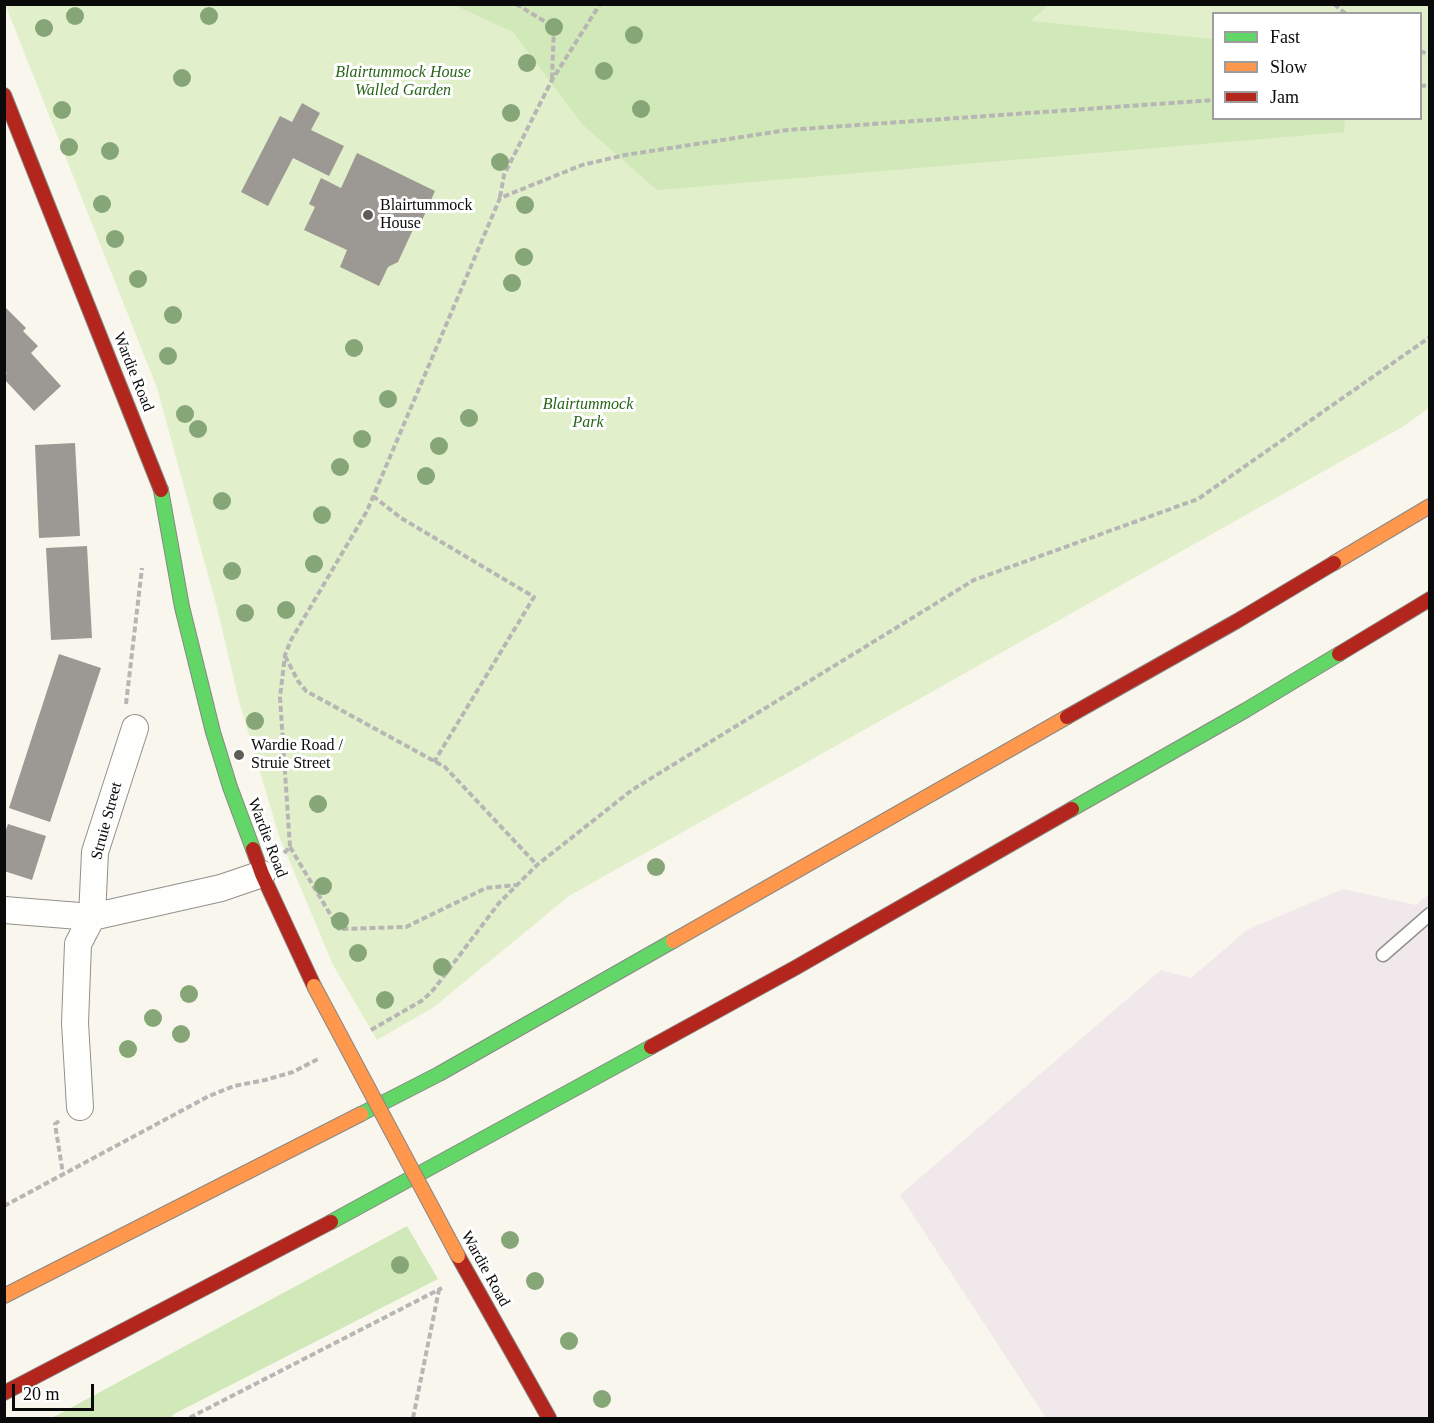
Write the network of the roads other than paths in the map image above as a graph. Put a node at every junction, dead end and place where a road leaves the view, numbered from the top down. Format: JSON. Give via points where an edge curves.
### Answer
{"nodes":[{"id":1,"x":4,"y":95,"type":"edge"},
{"id":2,"x":1430,"y":506,"type":"edge"},
{"id":3,"x":1430,"y":599,"type":"edge"},
{"id":4,"x":135,"y":728,"type":"road end"},
{"id":5,"x":262,"y":874,"type":"junction"},
{"id":6,"x":4,"y":910,"type":"edge"},
{"id":7,"x":1430,"y":914,"type":"edge"},
{"id":8,"x":92,"y":917,"type":"junction"},
{"id":9,"x":1383,"y":955,"type":"dead end"},
{"id":10,"x":80,"y":1107,"type":"road end"},
{"id":11,"x":4,"y":1296,"type":"edge"},
{"id":12,"x":4,"y":1393,"type":"edge"},
{"id":13,"x":549,"y":1419,"type":"edge"}],
"edges":[{"from":1,"to":5,"type":"main road","name":"Wardie Road","via":[[160,484],[182,607],[213,732]]},
{"from":2,"to":11,"type":"main road","via":[[1237,621],[439,1074]]},
{"from":3,"to":12,"type":"main road","via":[[1236,716],[785,974],[263,1259]]},
{"from":4,"to":8,"type":"street","name":"Struie Street","via":[[95,852]]},
{"from":5,"to":8,"type":"street","via":[[221,888]]},
{"from":5,"to":13,"type":"main road","name":"Wardie Road","bridge":true,"via":[[314,986]]},
{"from":6,"to":8,"type":"street"},
{"from":7,"to":9,"type":"lane"},
{"from":8,"to":10,"type":"street","name":"Struie Street","via":[[78,945],[76,1043]]}]}
